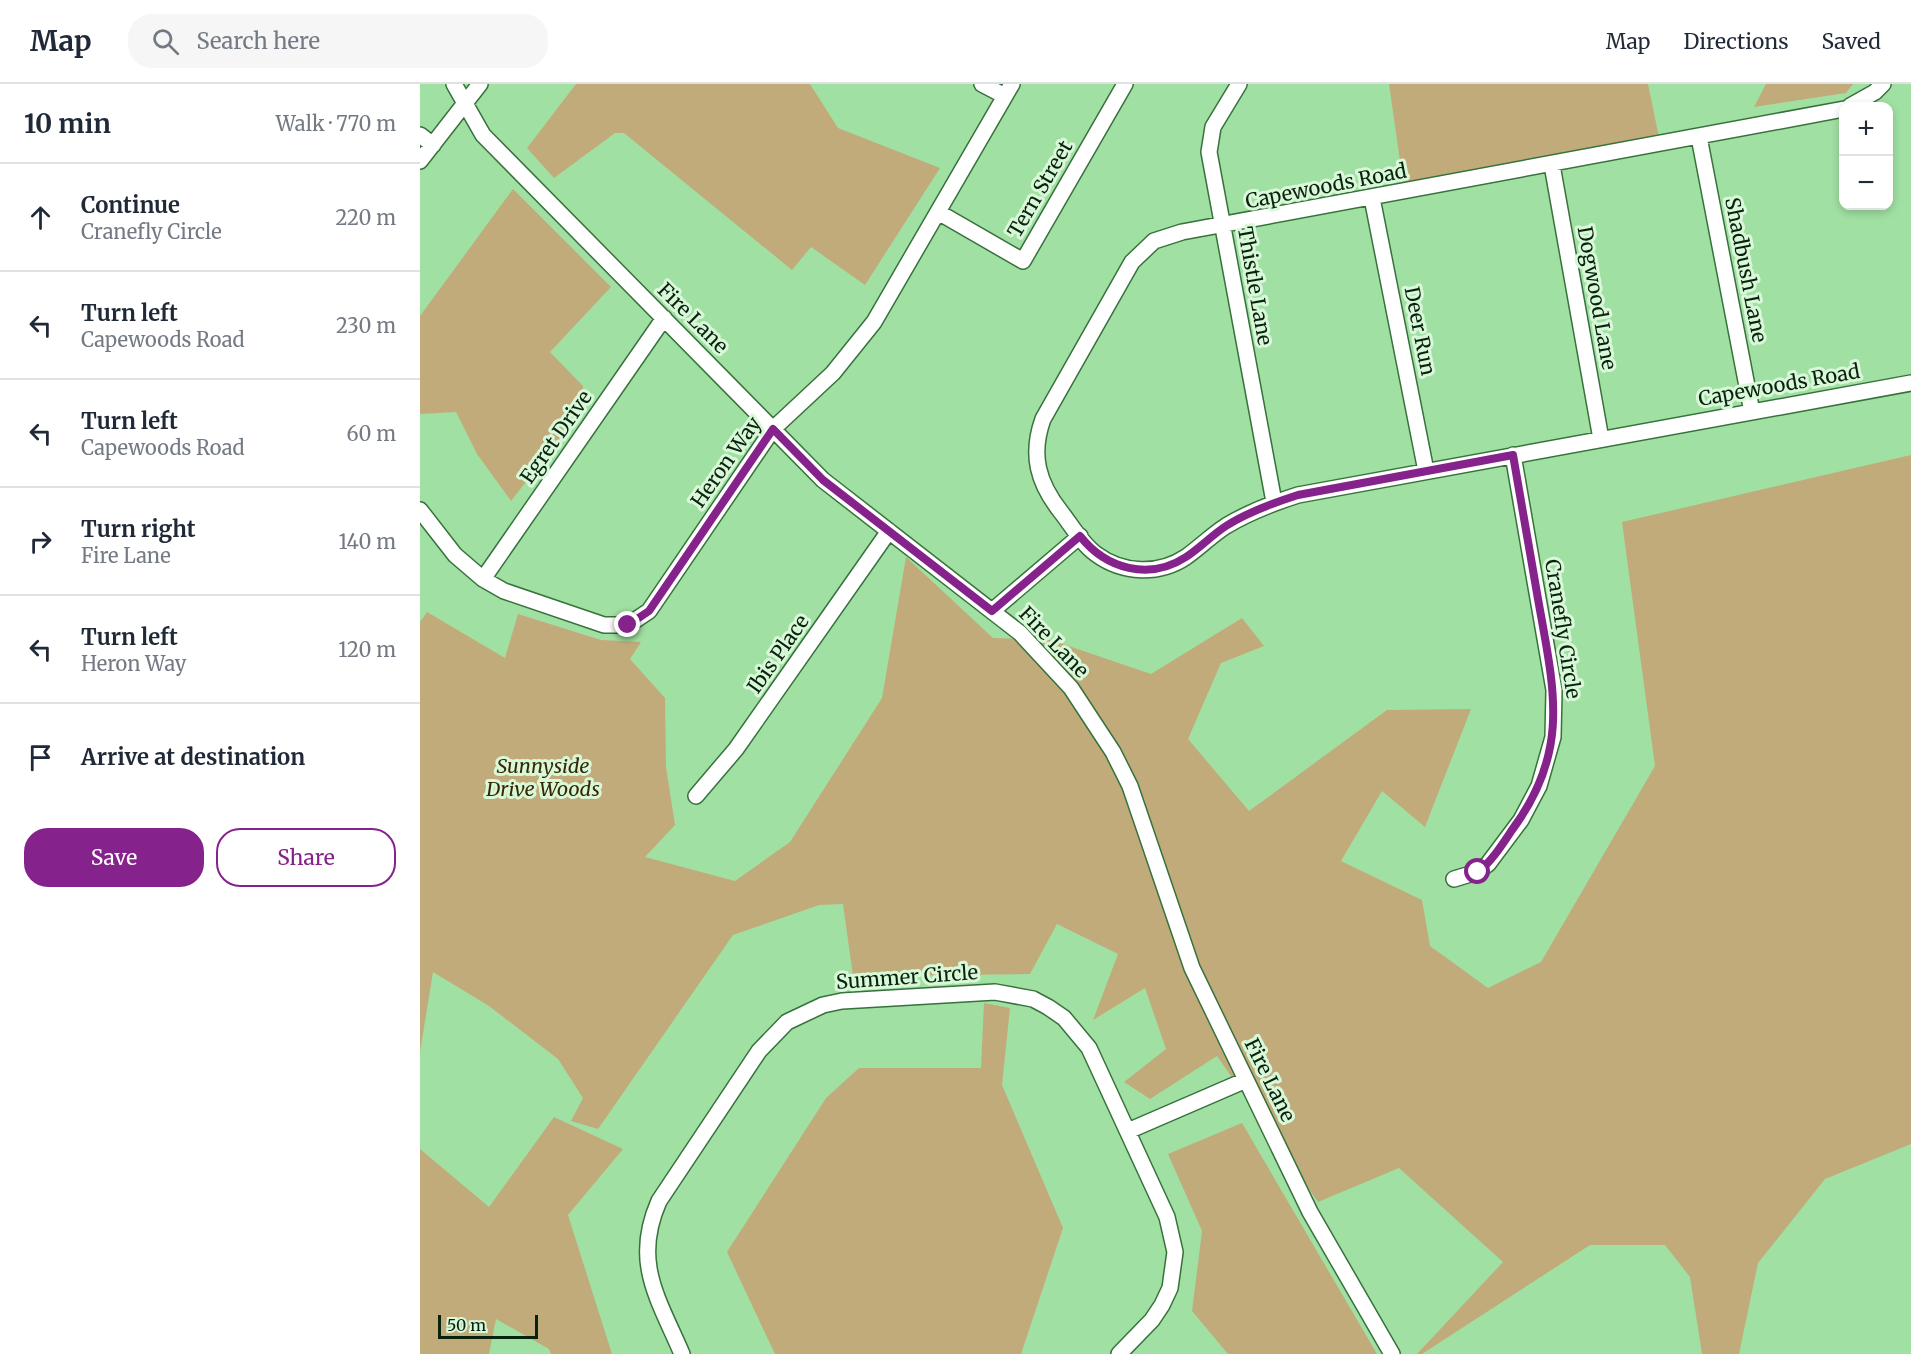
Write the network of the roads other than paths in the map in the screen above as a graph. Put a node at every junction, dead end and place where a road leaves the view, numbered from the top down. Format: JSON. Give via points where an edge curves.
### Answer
{"nodes":[{"id":1,"x":454,"y":84,"type":"edge"},
{"id":2,"x":480,"y":84,"type":"edge"},
{"id":3,"x":982,"y":84,"type":"edge"},
{"id":4,"x":1125,"y":84,"type":"edge"},
{"id":5,"x":1239,"y":84,"type":"edge"},
{"id":6,"x":1883,"y":84,"type":"edge"},
{"id":7,"x":1008,"y":90,"type":"edge"},
{"id":8,"x":1857,"y":102,"type":"edge"},
{"id":9,"x":466,"y":106,"type":"junction"},
{"id":10,"x":1839,"y":110,"type":"edge"},
{"id":11,"x":420,"y":135,"type":"edge"},
{"id":12,"x":1699,"y":137,"type":"junction"},
{"id":13,"x":433,"y":145,"type":"junction"},
{"id":14,"x":420,"y":161,"type":"edge"},
{"id":15,"x":1552,"y":165,"type":"junction"},
{"id":16,"x":1372,"y":198,"type":"junction"},
{"id":17,"x":938,"y":212,"type":"junction"},
{"id":18,"x":1223,"y":226,"type":"junction"},
{"id":19,"x":664,"y":318,"type":"junction"},
{"id":20,"x":1911,"y":383,"type":"edge"},
{"id":21,"x":1752,"y":412,"type":"junction"},
{"id":22,"x":773,"y":429,"type":"junction"},
{"id":23,"x":1601,"y":439,"type":"junction"},
{"id":24,"x":1513,"y":455,"type":"junction"},
{"id":25,"x":1426,"y":471,"type":"junction"},
{"id":26,"x":1274,"y":502,"type":"junction"},
{"id":27,"x":420,"y":510,"type":"edge"},
{"id":28,"x":889,"y":531,"type":"junction"},
{"id":29,"x":1080,"y":536,"type":"junction"},
{"id":30,"x":483,"y":579,"type":"junction"},
{"id":31,"x":992,"y":611,"type":"junction"},
{"id":32,"x":696,"y":796,"type":"dead end"},
{"id":33,"x":1454,"y":879,"type":"dead end"},
{"id":34,"x":1246,"y":1080,"type":"junction"},
{"id":35,"x":1128,"y":1131,"type":"junction"},
{"id":36,"x":682,"y":1354,"type":"edge"},
{"id":37,"x":1119,"y":1354,"type":"edge"},
{"id":38,"x":1392,"y":1354,"type":"edge"}],
"edges":[{"from":1,"to":9,"type":"street","name":"Fire Lane"},
{"from":2,"to":9,"type":"street"},
{"from":3,"to":7,"type":"street"},
{"from":4,"to":17,"type":"street","name":"Tern Street","via":[[1023,261]]},
{"from":5,"to":18,"type":"street","name":"Thistle Lane","via":[[1209,139]]},
{"from":6,"to":8,"type":"street"},
{"from":7,"to":17,"type":"street","name":"Heron Way"},
{"from":9,"to":13,"type":"street"},
{"from":9,"to":19,"type":"street","name":"Fire Lane","via":[[483,135]]},
{"from":10,"to":12,"type":"street","name":"Capewoods Road"},
{"from":11,"to":13,"type":"street"},
{"from":12,"to":15,"type":"street","name":"Capewoods Road"},
{"from":12,"to":21,"type":"street","name":"Shadbush Lane"},
{"from":13,"to":14,"type":"street"},
{"from":15,"to":16,"type":"street","name":"Capewoods Road"},
{"from":15,"to":23,"type":"street","name":"Dogwood Lane"},
{"from":16,"to":18,"type":"street","name":"Capewoods Road"},
{"from":16,"to":25,"type":"street","name":"Deer Run"},
{"from":17,"to":22,"type":"street","name":"Heron Way","via":[[853,351]]},
{"from":18,"to":26,"type":"street","name":"Thistle Lane"},
{"from":18,"to":29,"type":"street","name":"Capewoods Road","via":[[1168,235],[1141,251],[1044,419],[1036,448],[1040,479],[1047,495]]},
{"from":19,"to":22,"type":"street","name":"Fire Lane"},
{"from":19,"to":30,"type":"street","name":"Egret Drive"},
{"from":20,"to":21,"type":"street","name":"Capewoods Road"},
{"from":21,"to":23,"type":"street","name":"Capewoods Road"},
{"from":22,"to":28,"type":"street","name":"Fire Lane","via":[[823,480]]},
{"from":22,"to":30,"type":"street","name":"Heron Way","via":[[640,620],[628,625],[604,625],[523,600]]},
{"from":23,"to":24,"type":"street","name":"Capewoods Road"},
{"from":24,"to":25,"type":"street","name":"Capewoods Road"},
{"from":24,"to":33,"type":"street","name":"Cranefly Circle","via":[[1554,690],[1553,737],[1539,786],[1521,820],[1488,864],[1478,872]]},
{"from":25,"to":26,"type":"street","name":"Capewoods Road"},
{"from":26,"to":29,"type":"street","name":"Capewoods Road","via":[[1225,526],[1187,556],[1158,569],[1110,563],[1090,550]]},
{"from":27,"to":30,"type":"street","name":"Heron Way","via":[[455,555]]},
{"from":28,"to":31,"type":"street","name":"Fire Lane"},
{"from":28,"to":32,"type":"street","name":"Ibis Place","via":[[736,749]]},
{"from":29,"to":31,"type":"street"},
{"from":31,"to":34,"type":"street","name":"Fire Lane","via":[[1053,667],[1094,719],[1113,752],[1130,786],[1192,968]]},
{"from":34,"to":35,"type":"street"},
{"from":34,"to":38,"type":"street","name":"Fire Lane","via":[[1310,1212]]},
{"from":35,"to":36,"type":"street","name":"Summer Circle","via":[[1079,1034],[1064,1018],[1033,999],[995,992],[842,1001],[805,1012],[772,1035],[759,1051],[651,1218],[646,1245],[648,1272]]},
{"from":35,"to":37,"type":"street","name":"Summer Circle","via":[[1167,1217],[1175,1252],[1170,1288],[1162,1305]]}]}
